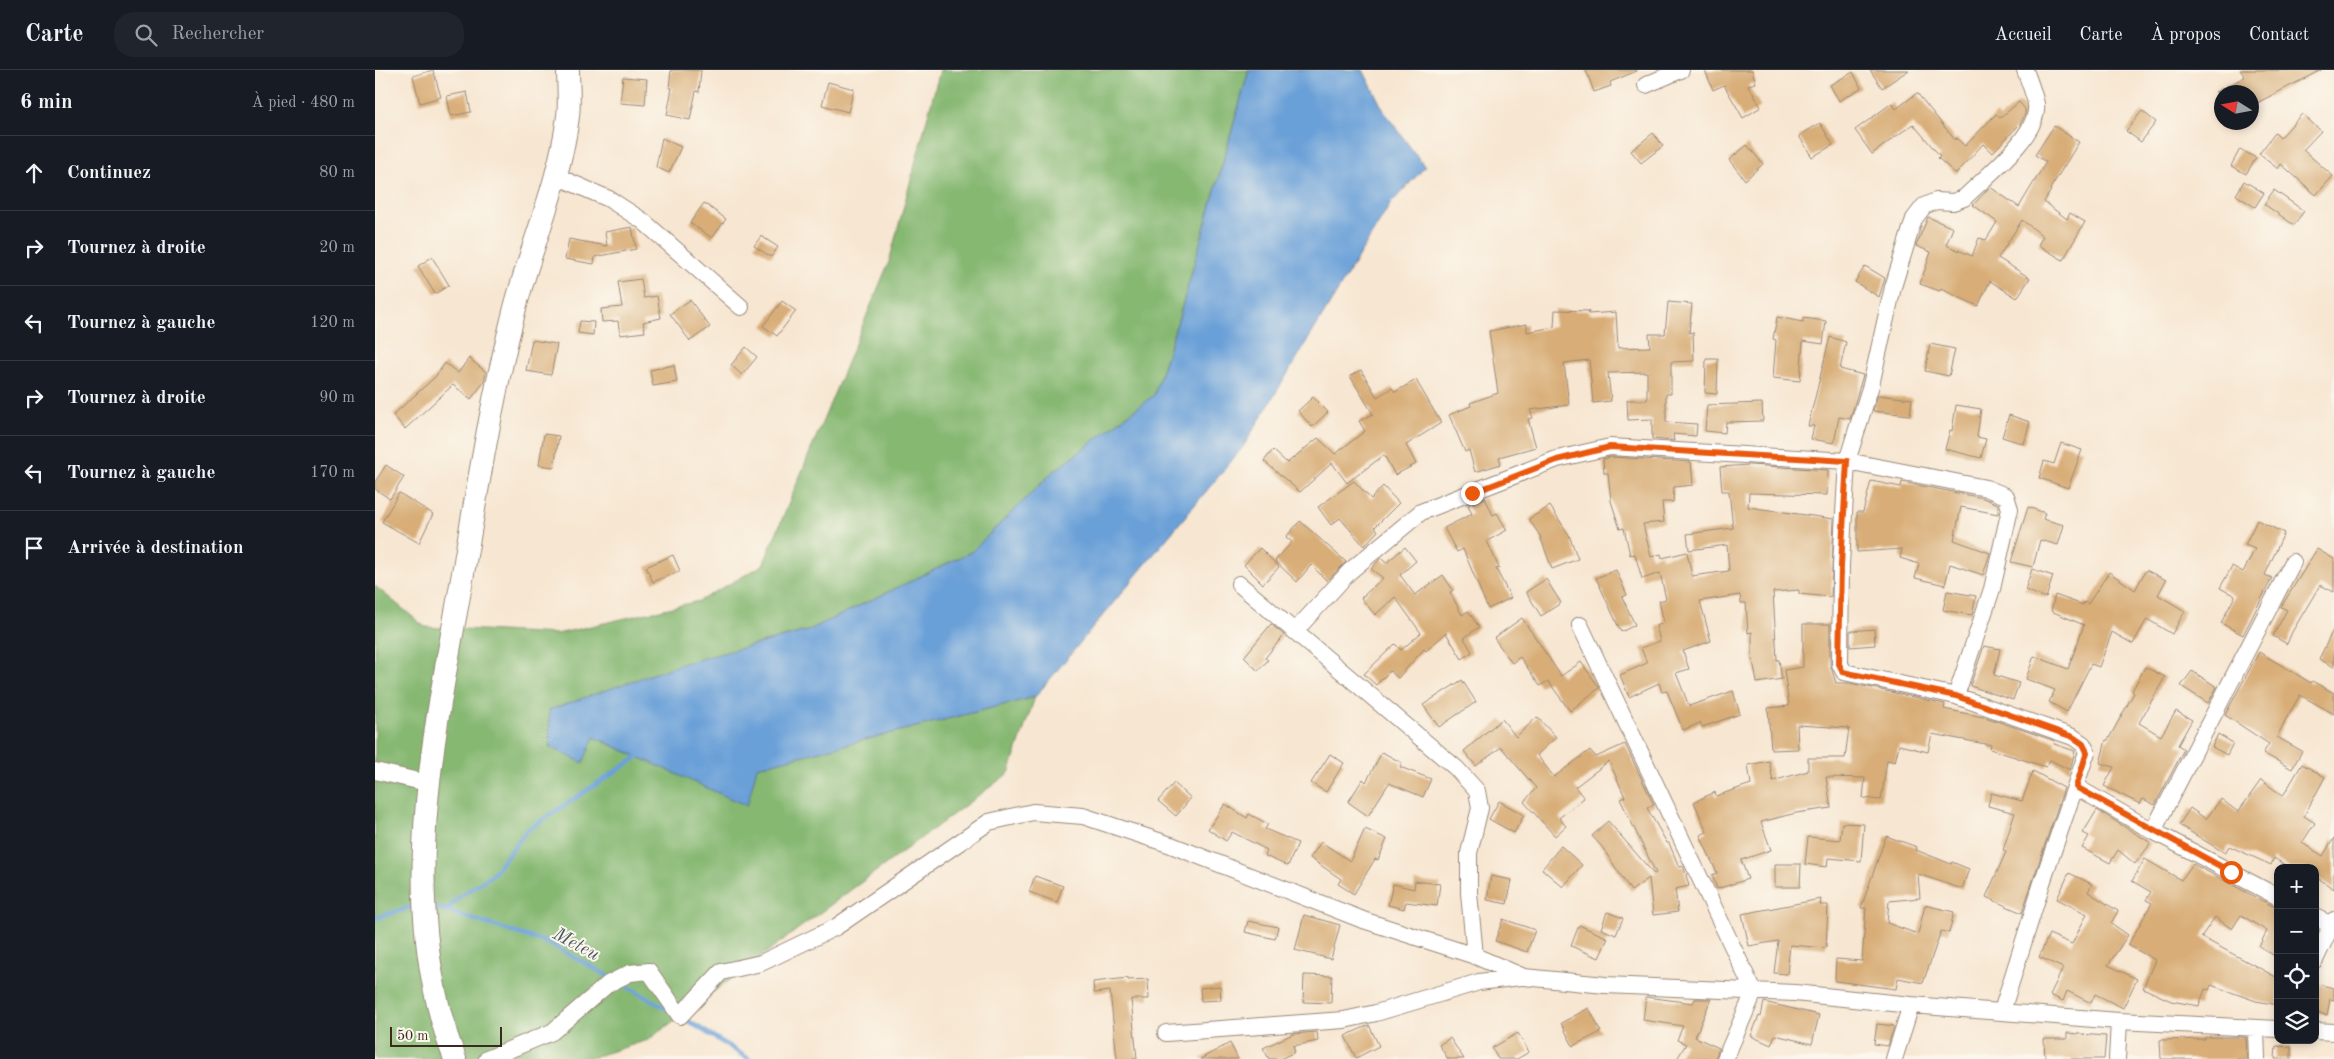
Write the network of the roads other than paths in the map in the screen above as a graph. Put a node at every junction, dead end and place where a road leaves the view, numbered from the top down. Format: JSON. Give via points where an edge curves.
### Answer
{"nodes":[{"id":1,"x":568,"y":70,"type":"edge"},
{"id":2,"x":1681,"y":70,"type":"edge"},
{"id":3,"x":2025,"y":70,"type":"edge"},
{"id":4,"x":1646,"y":85,"type":"dead end"},
{"id":5,"x":556,"y":176,"type":"junction"},
{"id":6,"x":741,"y":307,"type":"dead end"},
{"id":7,"x":1847,"y":461,"type":"junction"},
{"id":8,"x":2293,"y":562,"type":"dead end"},
{"id":9,"x":1239,"y":584,"type":"dead end"},
{"id":10,"x":1580,"y":624,"type":"dead end"},
{"id":11,"x":1296,"y":630,"type":"junction"},
{"id":12,"x":1956,"y":696,"type":"junction"},
{"id":13,"x":375,"y":771,"type":"edge"},
{"id":14,"x":427,"y":782,"type":"junction"},
{"id":15,"x":2076,"y":787,"type":"junction"},
{"id":16,"x":2153,"y":831,"type":"junction"},
{"id":17,"x":2274,"y":895,"type":"edge"},
{"id":18,"x":2319,"y":918,"type":"edge"},
{"id":19,"x":2332,"y":923,"type":"edge"},
{"id":20,"x":2318,"y":954,"type":"edge"},
{"id":21,"x":1475,"y":956,"type":"junction"},
{"id":22,"x":1523,"y":977,"type":"junction"},
{"id":23,"x":1754,"y":992,"type":"junction"},
{"id":24,"x":1911,"y":1005,"type":"junction"},
{"id":25,"x":2002,"y":1011,"type":"junction"},
{"id":26,"x":2119,"y":1020,"type":"junction"},
{"id":27,"x":2256,"y":1028,"type":"junction"},
{"id":28,"x":2274,"y":1029,"type":"edge"},
{"id":29,"x":2319,"y":1030,"type":"edge"},
{"id":30,"x":2334,"y":1032,"type":"edge"},
{"id":31,"x":1166,"y":1033,"type":"dead end"},
{"id":32,"x":455,"y":1059,"type":"edge"},
{"id":33,"x":487,"y":1059,"type":"edge"},
{"id":34,"x":1725,"y":1059,"type":"edge"},
{"id":35,"x":1894,"y":1059,"type":"edge"},
{"id":36,"x":2117,"y":1059,"type":"edge"},
{"id":37,"x":2257,"y":1059,"type":"edge"}],
"edges":[{"from":1,"to":5,"type":"street","via":[[568,115]]},
{"from":2,"to":4,"type":"street"},
{"from":3,"to":7,"type":"street","via":[[2036,104],[2035,121],[2020,142],[1964,198],[1953,202],[1936,201],[1924,206],[1914,219],[1893,287],[1871,385]]},
{"from":5,"to":6,"type":"street","via":[[609,199],[643,221]]},
{"from":5,"to":14,"type":"street","via":[[513,314],[492,402]]},
{"from":7,"to":11,"type":"street","via":[[1610,447],[1557,460],[1421,512],[1350,571]]},
{"from":7,"to":12,"type":"street","via":[[1839,664],[1843,672]]},
{"from":7,"to":12,"type":"street","via":[[1986,488],[2006,496],[2010,509],[1992,589]]},
{"from":8,"to":16,"type":"street"},
{"from":9,"to":11,"type":"street"},
{"from":10,"to":23,"type":"street"},
{"from":11,"to":21,"type":"street","via":[[1456,768],[1477,791],[1480,808],[1469,853]]},
{"from":12,"to":15,"type":"street","via":[[2073,737],[2083,744],[2087,752]]},
{"from":13,"to":14,"type":"street"},
{"from":14,"to":32,"type":"street","via":[[424,903],[430,966],[445,1035]]},
{"from":15,"to":16,"type":"street"},
{"from":15,"to":25,"type":"street"},
{"from":16,"to":17,"type":"street"},
{"from":18,"to":19,"type":"street"},
{"from":19,"to":20,"type":"street"},
{"from":21,"to":22,"type":"street"},
{"from":21,"to":33,"type":"street","via":[[1363,920],[1171,845],[1083,816],[1033,812],[989,822],[835,927],[761,963],[721,972],[680,1016],[649,971],[630,973],[608,984],[552,1032]]},
{"from":22,"to":23,"type":"street","via":[[1605,985]]},
{"from":22,"to":31,"type":"street","via":[[1479,982],[1345,1020]]},
{"from":23,"to":24,"type":"street"},
{"from":23,"to":34,"type":"street"},
{"from":24,"to":25,"type":"street"},
{"from":24,"to":35,"type":"street"},
{"from":25,"to":26,"type":"street"},
{"from":26,"to":27,"type":"street"},
{"from":26,"to":36,"type":"street"},
{"from":27,"to":28,"type":"street"},
{"from":27,"to":37,"type":"street"},
{"from":29,"to":30,"type":"street"}]}
